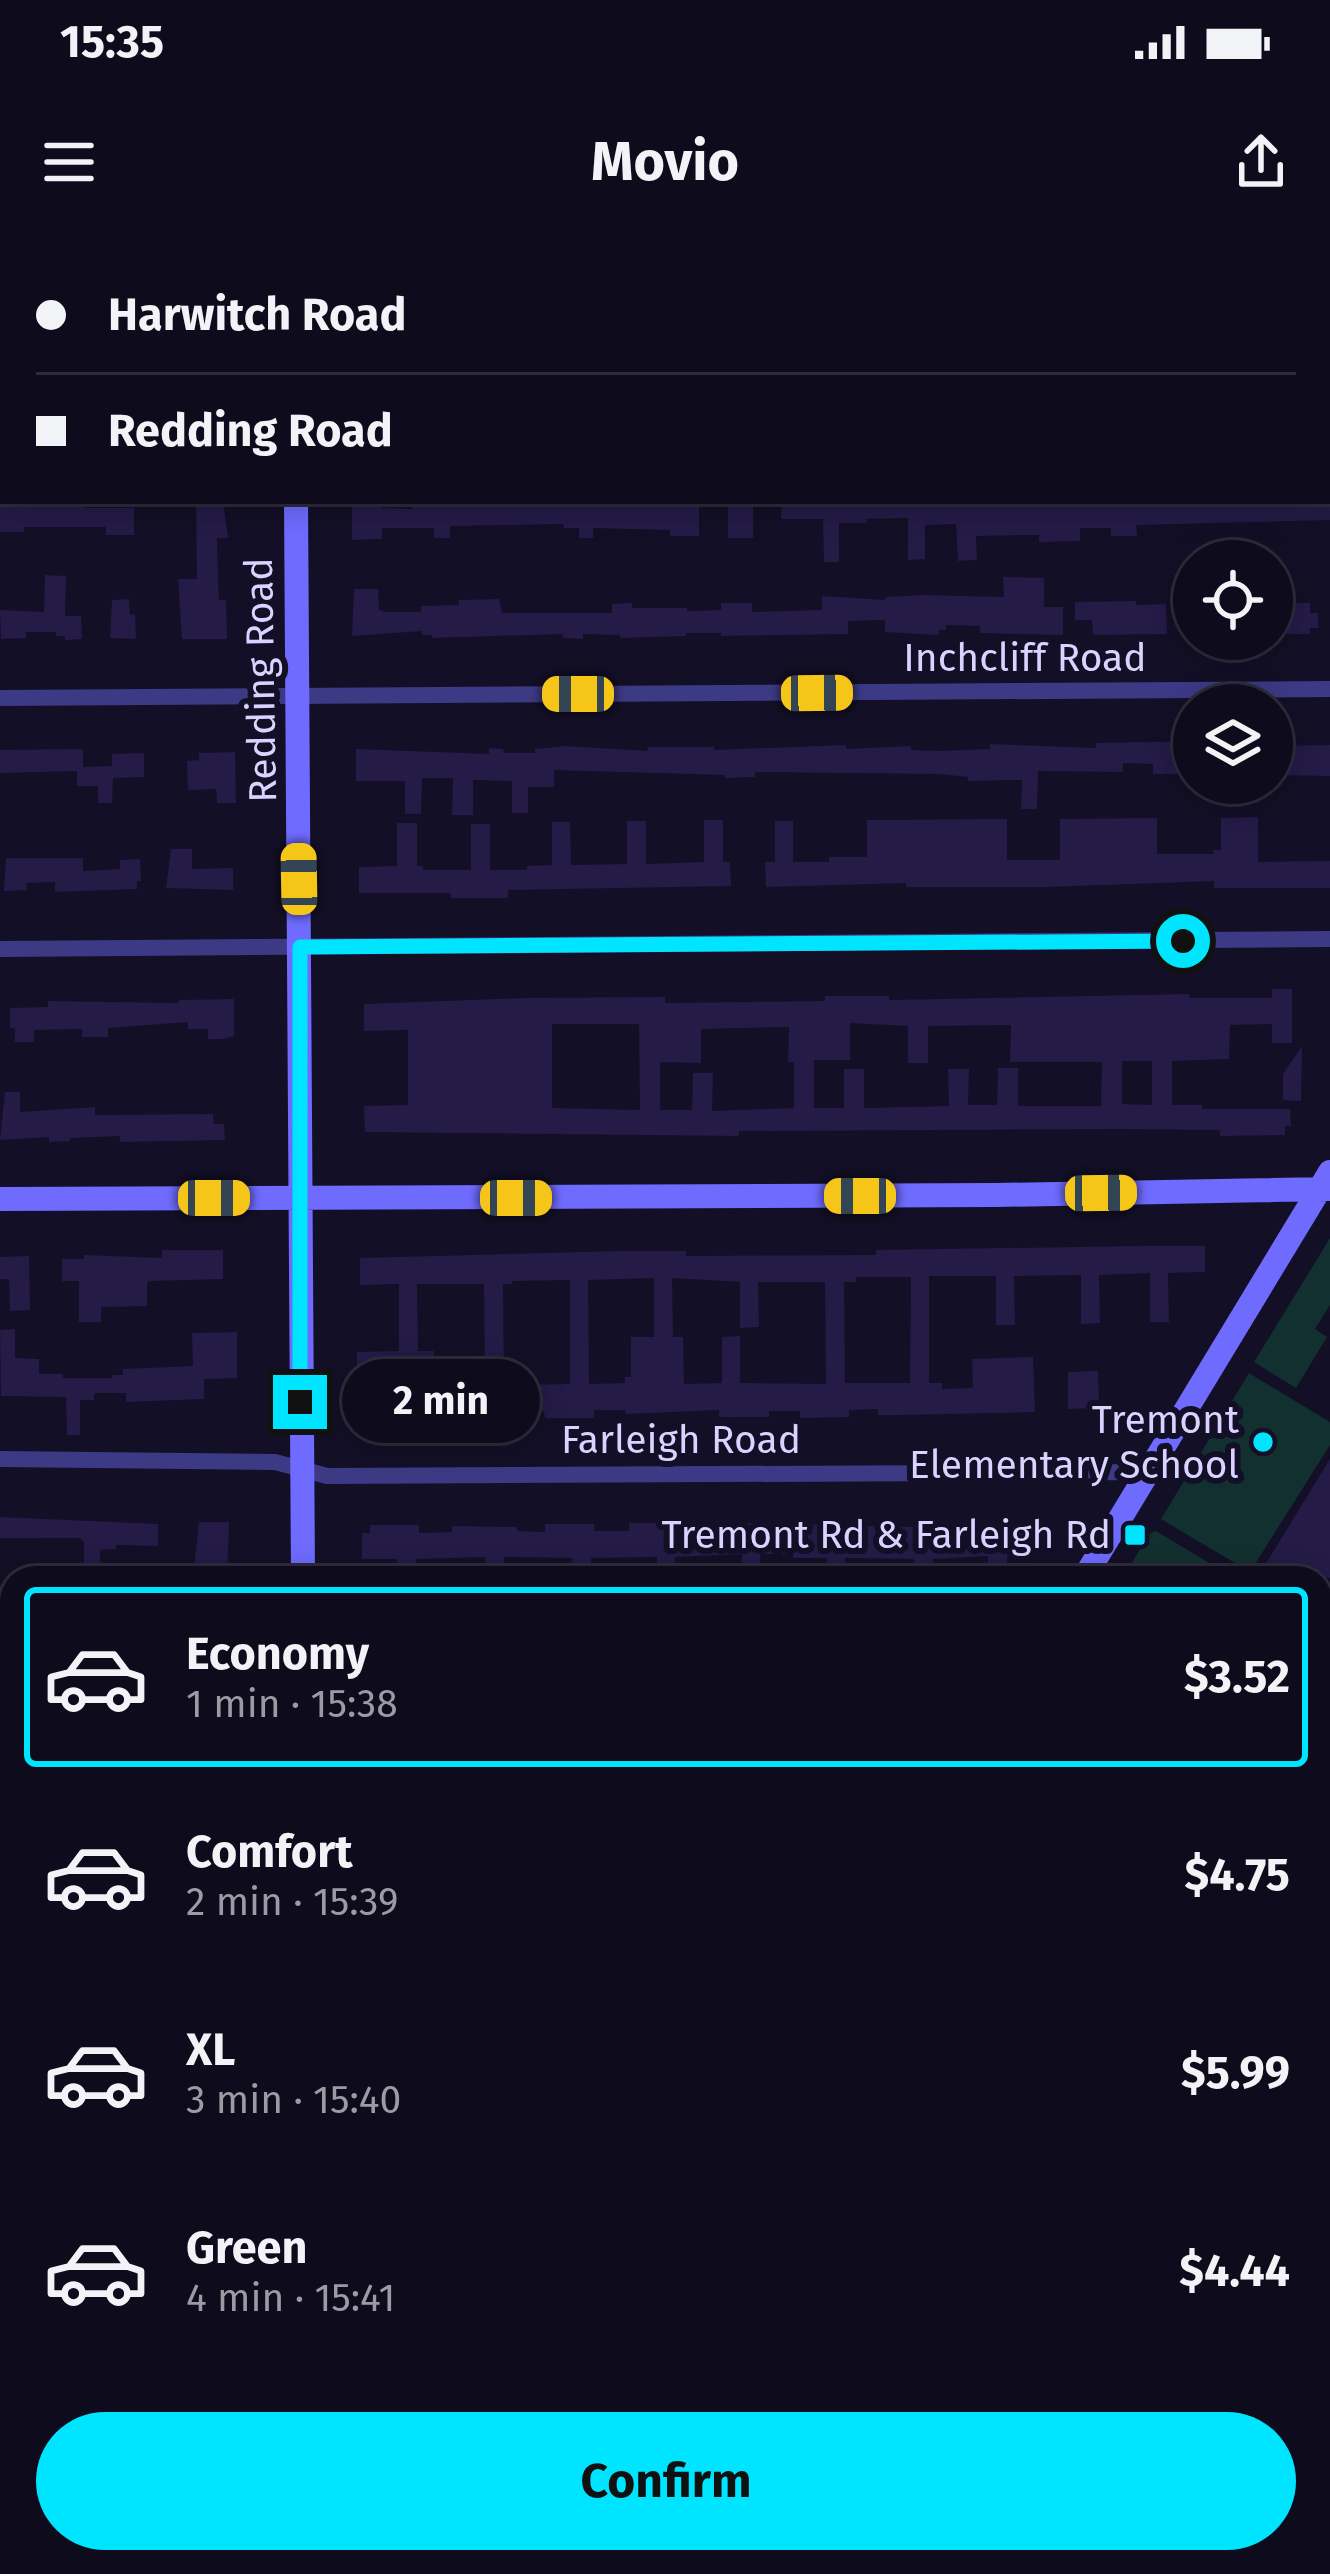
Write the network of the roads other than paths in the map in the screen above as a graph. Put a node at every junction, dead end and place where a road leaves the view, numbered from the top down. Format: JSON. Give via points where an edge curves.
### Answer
{"nodes":[{"id":1,"x":296,"y":504,"type":"edge"},
{"id":2,"x":1330,"y":689,"type":"edge"},
{"id":3,"x":297,"y":696,"type":"junction"},
{"id":4,"x":0,"y":698,"type":"edge"},
{"id":5,"x":1330,"y":939,"type":"edge"},
{"id":6,"x":300,"y":947,"type":"junction"},
{"id":7,"x":0,"y":949,"type":"edge"},
{"id":8,"x":1326,"y":1184,"type":"edge"},
{"id":9,"x":300,"y":1198,"type":"junction"},
{"id":10,"x":0,"y":1199,"type":"edge"},
{"id":11,"x":0,"y":1459,"type":"edge"},
{"id":12,"x":301,"y":1469,"type":"junction"},
{"id":13,"x":1148,"y":1472,"type":"junction"},
{"id":14,"x":303,"y":1566,"type":"edge"},
{"id":15,"x":1091,"y":1566,"type":"edge"}],
"edges":[{"from":1,"to":3,"type":"main road","name":"Redding Road"},
{"from":2,"to":3,"type":"street","name":"Inchcliff Road"},
{"from":3,"to":4,"type":"street","name":"Inchcliff Road"},
{"from":3,"to":6,"type":"main road","name":"Redding Road"},
{"from":5,"to":6,"type":"street"},
{"from":6,"to":7,"type":"street"},
{"from":6,"to":9,"type":"main road","name":"Redding Road"},
{"from":8,"to":9,"type":"main road"},
{"from":8,"to":13,"type":"main road"},
{"from":9,"to":10,"type":"main road"},
{"from":9,"to":12,"type":"main road","name":"Redding Road"},
{"from":11,"to":12,"type":"street","name":"Farleigh Road","via":[[275,1462]]},
{"from":12,"to":13,"type":"street","name":"Farleigh Road","via":[[343,1476]]},
{"from":12,"to":14,"type":"main road","name":"Redding Road"},
{"from":13,"to":15,"type":"main road"}]}
